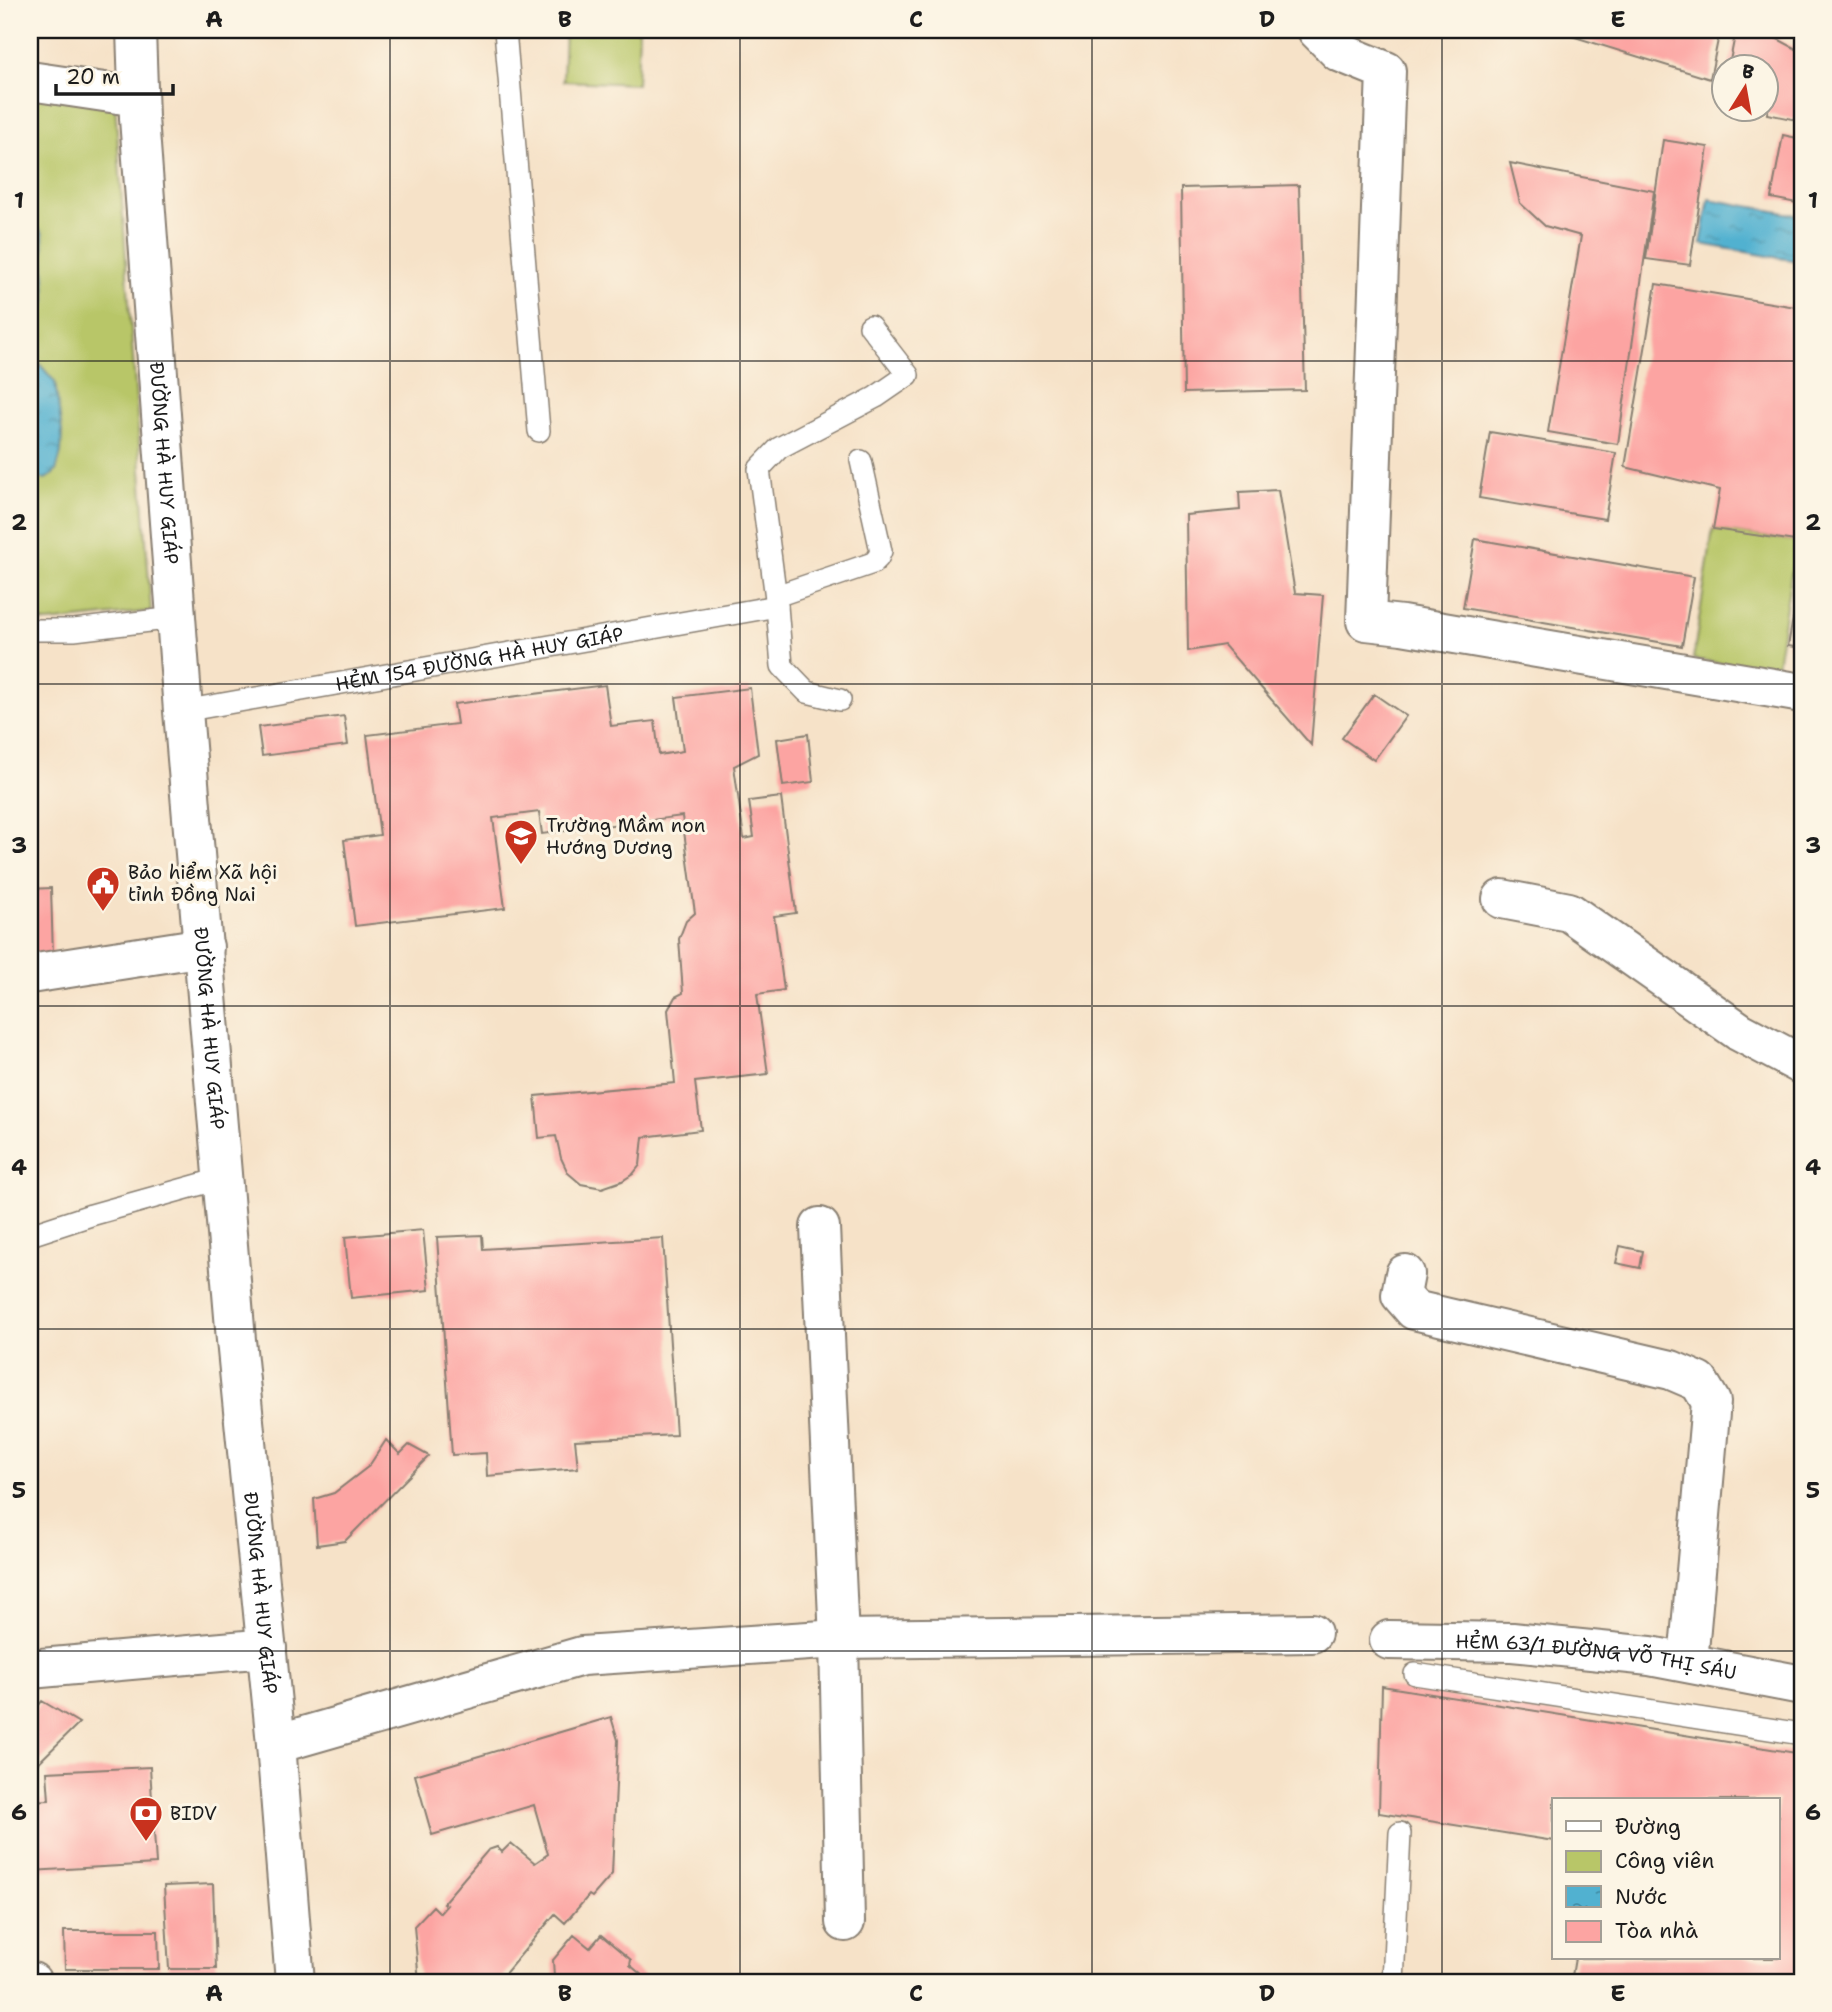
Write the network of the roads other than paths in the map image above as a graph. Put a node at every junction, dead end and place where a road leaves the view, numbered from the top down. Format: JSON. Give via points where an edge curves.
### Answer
{"nodes":[{"id":1,"x":136,"y":30,"type":"edge"},
{"id":2,"x":505,"y":30,"type":"edge"},
{"id":3,"x":1317,"y":30,"type":"edge"},
{"id":4,"x":30,"y":81,"type":"edge"},
{"id":5,"x":138,"y":97,"type":"junction"},
{"id":6,"x":870,"y":327,"type":"dead end"},
{"id":7,"x":539,"y":431,"type":"dead end"},
{"id":8,"x":861,"y":461,"type":"dead end"},
{"id":9,"x":776,"y":601,"type":"junction"},
{"id":10,"x":175,"y":618,"type":"junction"},
{"id":11,"x":30,"y":630,"type":"edge"},
{"id":12,"x":1802,"y":693,"type":"edge"},
{"id":13,"x":840,"y":700,"type":"dead end"},
{"id":14,"x":183,"y":710,"type":"junction"},
{"id":15,"x":1502,"y":898,"type":"dead end"},
{"id":16,"x":204,"y":947,"type":"junction"},
{"id":17,"x":30,"y":974,"type":"edge"},
{"id":18,"x":1802,"y":1066,"type":"edge"},
{"id":19,"x":223,"y":1178,"type":"junction"},
{"id":20,"x":820,"y":1227,"type":"dead end"},
{"id":21,"x":30,"y":1235,"type":"edge"},
{"id":22,"x":1405,"y":1274,"type":"dead end"},
{"id":23,"x":1312,"y":1633,"type":"dead end"},
{"id":24,"x":839,"y":1639,"type":"junction"},
{"id":25,"x":1389,"y":1640,"type":"dead end"},
{"id":26,"x":267,"y":1648,"type":"junction"},
{"id":27,"x":1688,"y":1662,"type":"junction"},
{"id":28,"x":30,"y":1669,"type":"edge"},
{"id":29,"x":1415,"y":1674,"type":"dead end"},
{"id":30,"x":1802,"y":1685,"type":"edge"},
{"id":31,"x":1802,"y":1734,"type":"edge"},
{"id":32,"x":276,"y":1744,"type":"junction"},
{"id":33,"x":1400,"y":1833,"type":"dead end"},
{"id":34,"x":845,"y":1922,"type":"dead end"},
{"id":35,"x":295,"y":1982,"type":"edge"},
{"id":36,"x":1393,"y":1982,"type":"edge"}],
"edges":[{"from":1,"to":5,"type":"street","name":"ĐƯỜNG HÀ HUY GIÁP"},
{"from":2,"to":7,"type":"lane"},
{"from":3,"to":12,"type":"street","via":[[1339,52],[1385,71],[1367,621]]},
{"from":4,"to":5,"type":"street"},
{"from":5,"to":10,"type":"street","name":"ĐƯỜNG HÀ HUY GIÁP"},
{"from":6,"to":9,"type":"lane","via":[[908,374],[876,397],[779,448],[760,469]]},
{"from":8,"to":9,"type":"lane","name":"HẺM 154 ĐƯỜNG HÀ HUY GIÁP","via":[[881,551],[878,558]]},
{"from":9,"to":13,"type":"lane","via":[[782,666],[807,692]]},
{"from":9,"to":14,"type":"lane","name":"HẺM 154 ĐƯỜNG HÀ HUY GIÁP"},
{"from":10,"to":11,"type":"lane"},
{"from":10,"to":14,"type":"street","name":"ĐƯỜNG HÀ HUY GIÁP"},
{"from":14,"to":16,"type":"street","name":"ĐƯỜNG HÀ HUY GIÁP"},
{"from":15,"to":18,"type":"street","via":[[1569,912],[1740,1032]]},
{"from":16,"to":17,"type":"street"},
{"from":16,"to":19,"type":"street","name":"ĐƯỜNG HÀ HUY GIÁP"},
{"from":19,"to":21,"type":"lane"},
{"from":19,"to":26,"type":"street","name":"ĐƯỜNG HÀ HUY GIÁP"},
{"from":20,"to":24,"type":"street"},
{"from":22,"to":27,"type":"street","via":[[1401,1295],[1414,1310],[1671,1370],[1699,1382],[1711,1402]]},
{"from":23,"to":24,"type":"street"},
{"from":24,"to":32,"type":"street","via":[[582,1656]]},
{"from":24,"to":34,"type":"street"},
{"from":25,"to":27,"type":"street","name":"HẺM 63/1 ĐƯỜNG VÕ THỊ SÁU","via":[[1512,1642]]},
{"from":26,"to":28,"type":"street"},
{"from":26,"to":32,"type":"street","name":"ĐƯỜNG HÀ HUY GIÁP"},
{"from":27,"to":30,"type":"street","name":"HẺM 63/1 ĐƯỜNG VÕ THỊ SÁU"},
{"from":29,"to":31,"type":"lane"},
{"from":32,"to":35,"type":"street","name":"ĐƯỜNG HÀ HUY GIÁP"},
{"from":33,"to":36,"type":"lane"}]}
